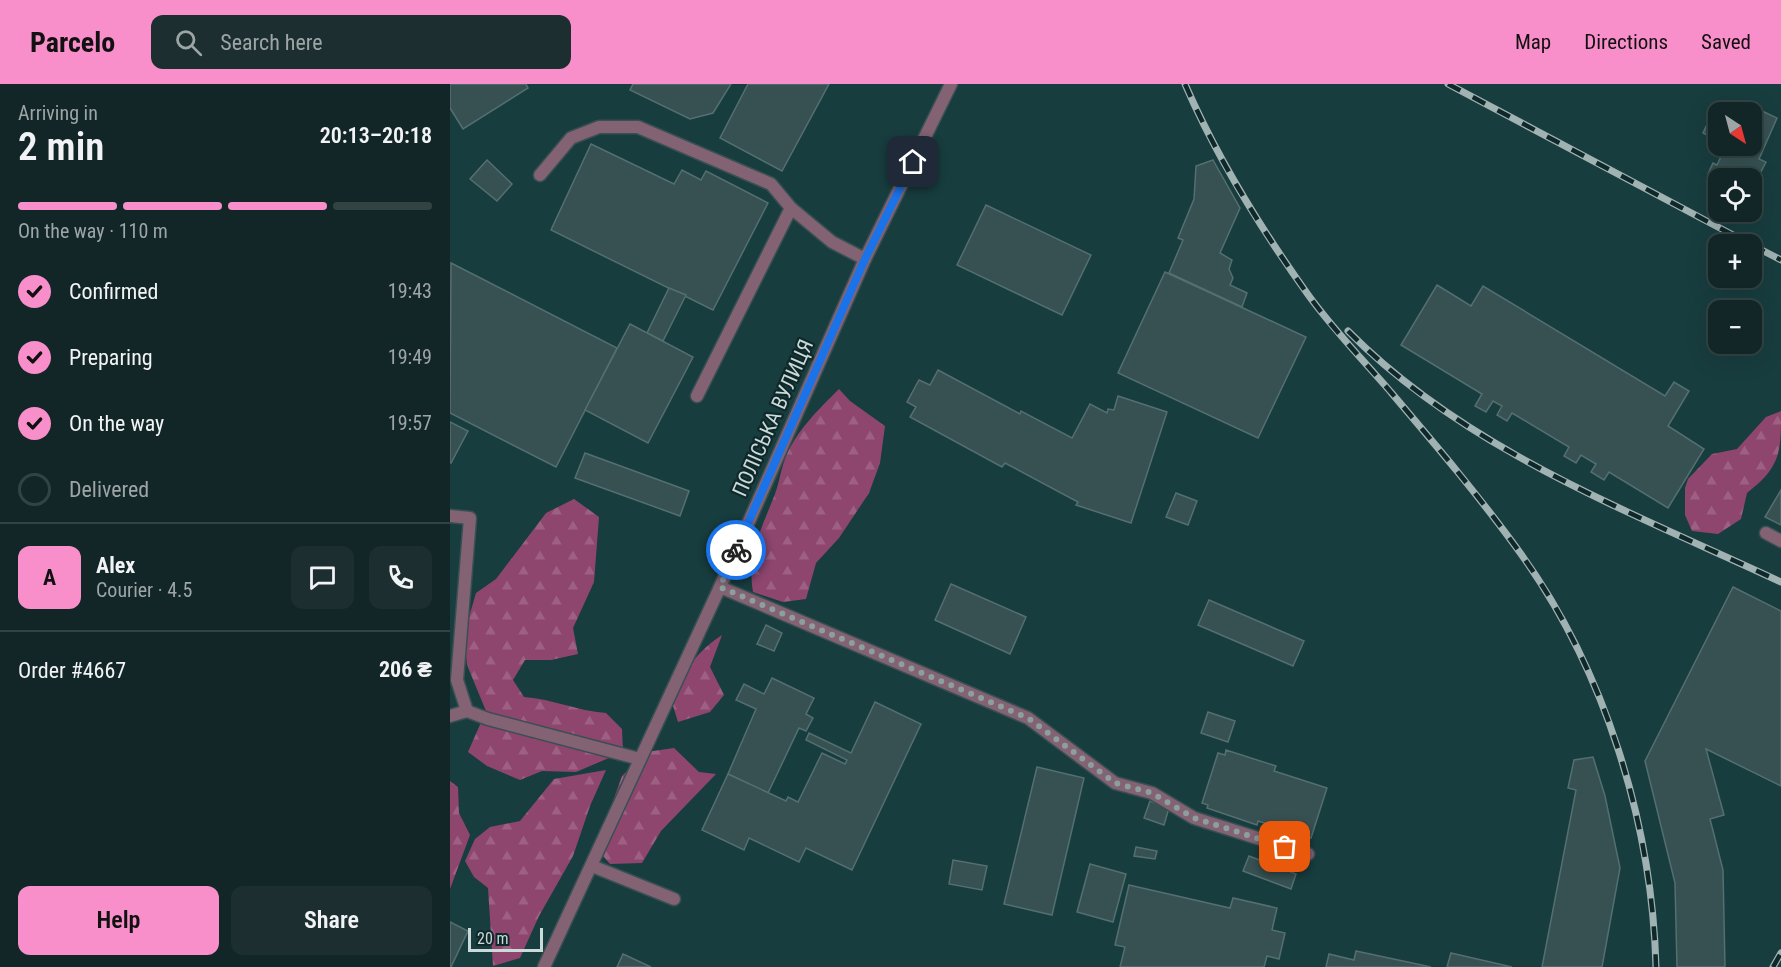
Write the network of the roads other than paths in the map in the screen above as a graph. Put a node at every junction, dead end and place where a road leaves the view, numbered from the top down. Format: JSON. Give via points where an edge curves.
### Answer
{"nodes":[{"id":1,"x":951,"y":84,"type":"edge"},
{"id":2,"x":540,"y":176,"type":"dead end"},
{"id":3,"x":790,"y":208,"type":"junction"},
{"id":4,"x":865,"y":259,"type":"junction"},
{"id":5,"x":697,"y":396,"type":"dead end"},
{"id":6,"x":450,"y":516,"type":"edge"},
{"id":7,"x":1766,"y":533,"type":"dead end"},
{"id":8,"x":1781,"y":541,"type":"edge"},
{"id":9,"x":720,"y":587,"type":"junction"},
{"id":10,"x":467,"y":711,"type":"junction"},
{"id":11,"x":450,"y":716,"type":"edge"},
{"id":12,"x":640,"y":759,"type":"junction"},
{"id":13,"x":1308,"y":854,"type":"dead end"},
{"id":14,"x":592,"y":866,"type":"junction"},
{"id":15,"x":674,"y":899,"type":"dead end"},
{"id":16,"x":544,"y":967,"type":"edge"}],
"edges":[{"from":1,"to":4,"type":"street","name":"ПОЛІСЬКА ВУЛИЦЯ"},
{"from":2,"to":3,"type":"street","via":[[571,138],[599,128],[638,127],[771,184]]},
{"from":3,"to":4,"type":"street","via":[[832,242]]},
{"from":3,"to":5,"type":"street"},
{"from":4,"to":9,"type":"street","name":"ПОЛІСЬКА ВУЛИЦЯ"},
{"from":6,"to":10,"type":"street","via":[[470,518],[457,680]]},
{"from":7,"to":8,"type":"street"},
{"from":9,"to":12,"type":"street","name":"ПОЛІСЬКА ВУЛИЦЯ"},
{"from":9,"to":13,"type":"street","via":[[1028,718],[1115,783],[1152,793],[1194,818]]},
{"from":10,"to":11,"type":"street"},
{"from":10,"to":12,"type":"street"},
{"from":12,"to":14,"type":"street","name":"ПОЛІСЬКА ВУЛИЦЯ"},
{"from":14,"to":15,"type":"street"},
{"from":14,"to":16,"type":"street","name":"ПОЛІСЬКА ВУЛИЦЯ"}]}
